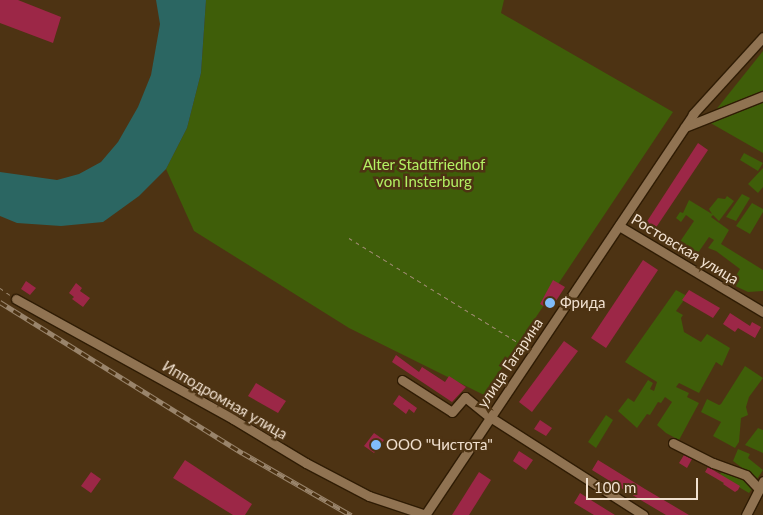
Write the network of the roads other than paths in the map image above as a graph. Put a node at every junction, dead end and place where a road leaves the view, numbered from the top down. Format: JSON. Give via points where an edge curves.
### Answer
{"nodes":[{"id":1,"x":763,"y":37,"type":"edge"},
{"id":2,"x":763,"y":96,"type":"edge"},
{"id":3,"x":685,"y":127,"type":"junction"},
{"id":4,"x":619,"y":226,"type":"junction"},
{"id":5,"x":16,"y":299,"type":"road end"},
{"id":6,"x":762,"y":311,"type":"edge"},
{"id":7,"x":402,"y":380,"type":"dead end"},
{"id":8,"x":490,"y":417,"type":"junction"},
{"id":9,"x":673,"y":443,"type":"dead end"},
{"id":10,"x":760,"y":484,"type":"edge"},
{"id":11,"x":425,"y":515,"type":"edge"},
{"id":12,"x":643,"y":515,"type":"edge"},
{"id":13,"x":746,"y":515,"type":"edge"}],
"edges":[{"from":1,"to":3,"type":"street","name":"улица Гагарина"},
{"from":2,"to":3,"type":"street"},
{"from":3,"to":4,"type":"street","name":"улица Гагарина"},
{"from":4,"to":6,"type":"street","name":"Ростовская улица"},
{"from":4,"to":8,"type":"street","name":"улица Гагарина"},
{"from":5,"to":11,"type":"street","name":"Ипподромная улица","via":[[234,419],[306,463],[369,496]]},
{"from":7,"to":8,"type":"street","via":[[452,412],[465,397]]},
{"from":8,"to":11,"type":"street","name":"улица Гагарина"},
{"from":8,"to":12,"type":"street"},
{"from":9,"to":10,"type":"street"},
{"from":10,"to":13,"type":"street"}]}
